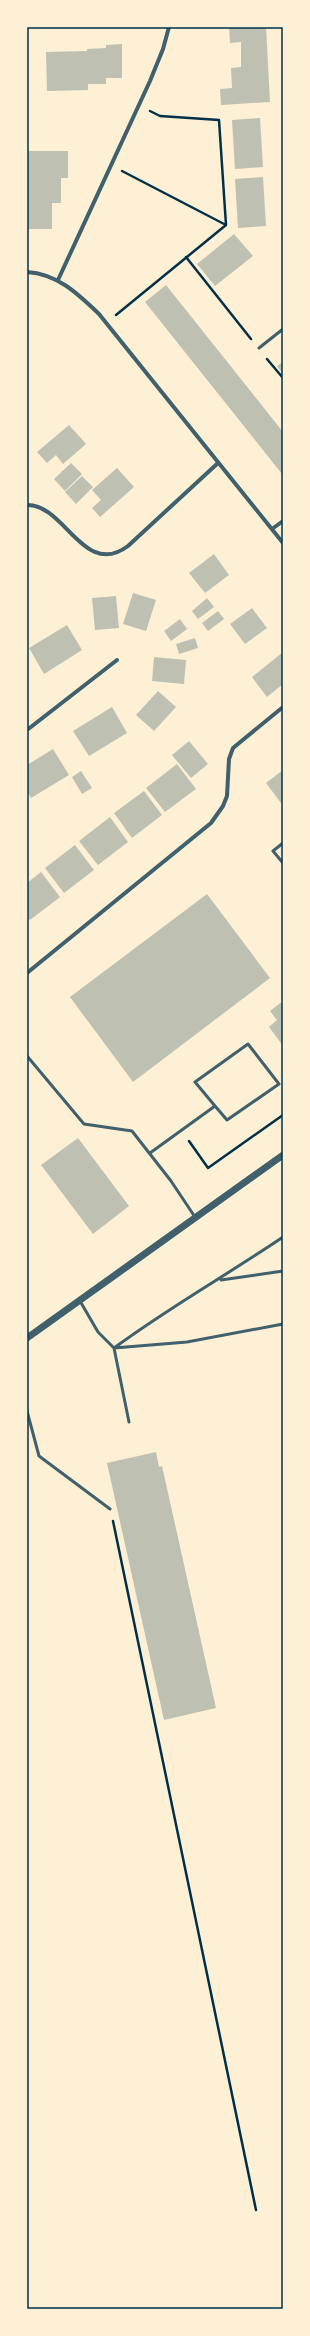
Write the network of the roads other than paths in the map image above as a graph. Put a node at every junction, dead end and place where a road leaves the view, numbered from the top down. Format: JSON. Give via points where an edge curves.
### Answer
{"nodes":[{"id":1,"x":169,"y":27,"type":"edge"},
{"id":2,"x":27,"y":272,"type":"edge"},
{"id":3,"x":58,"y":280,"type":"junction"},
{"id":4,"x":283,"y":329,"type":"edge"},
{"id":5,"x":258,"y":348,"type":"road end"},
{"id":6,"x":218,"y":463,"type":"junction"},
{"id":7,"x":27,"y":505,"type":"edge"},
{"id":8,"x":283,"y":521,"type":"edge"},
{"id":9,"x":272,"y":529,"type":"junction"},
{"id":10,"x":283,"y":543,"type":"edge"},
{"id":11,"x":117,"y":660,"type":"dead end"},
{"id":12,"x":283,"y":707,"type":"edge"},
{"id":13,"x":27,"y":730,"type":"edge"},
{"id":14,"x":283,"y":843,"type":"edge"},
{"id":15,"x":283,"y":863,"type":"edge"},
{"id":16,"x":27,"y":973,"type":"edge"},
{"id":17,"x":27,"y":1056,"type":"edge"},
{"id":18,"x":215,"y":1106,"type":"junction"},
{"id":19,"x":150,"y":1153,"type":"junction"},
{"id":20,"x":283,"y":1155,"type":"edge"},
{"id":21,"x":195,"y":1217,"type":"junction"},
{"id":22,"x":283,"y":1237,"type":"edge"},
{"id":23,"x":283,"y":1271,"type":"edge"},
{"id":24,"x":219,"y":1280,"type":"junction"},
{"id":25,"x":79,"y":1299,"type":"junction"},
{"id":26,"x":283,"y":1324,"type":"edge"},
{"id":27,"x":27,"y":1338,"type":"edge"},
{"id":28,"x":114,"y":1348,"type":"junction"},
{"id":29,"x":27,"y":1411,"type":"edge"},
{"id":30,"x":129,"y":1422,"type":"dead end"},
{"id":31,"x":110,"y":1509,"type":"road end"}],
"edges":[{"from":1,"to":3,"type":"street","via":[[163,49],[139,106]]},
{"from":2,"to":3,"type":"street"},
{"from":3,"to":6,"type":"street","via":[[71,288],[106,323]]},
{"from":4,"to":5,"type":"lane"},
{"from":6,"to":7,"type":"street","via":[[128,546],[115,553],[89,549],[49,513],[39,507]]},
{"from":6,"to":9,"type":"street"},
{"from":8,"to":9,"type":"street"},
{"from":9,"to":10,"type":"street"},
{"from":11,"to":13,"type":"street"},
{"from":12,"to":16,"type":"street","via":[[233,748],[227,796],[211,823]]},
{"from":14,"to":15,"type":"lane","via":[[273,851]]},
{"from":17,"to":19,"type":"lane","via":[[84,1124],[132,1131]]},
{"from":18,"to":18,"type":"lane","via":[[195,1082],[248,1044],[279,1084],[227,1120]]},
{"from":18,"to":19,"type":"lane"},
{"from":19,"to":21,"type":"lane"},
{"from":20,"to":21,"type":"street"},
{"from":21,"to":25,"type":"street"},
{"from":22,"to":24,"type":"lane"},
{"from":23,"to":24,"type":"lane"},
{"from":24,"to":28,"type":"lane","via":[[171,1307]]},
{"from":25,"to":27,"type":"street"},
{"from":25,"to":28,"type":"lane","via":[[98,1332]]},
{"from":26,"to":28,"type":"lane","via":[[187,1342]]},
{"from":28,"to":30,"type":"lane"},
{"from":29,"to":31,"type":"lane","via":[[39,1456]]}]}
